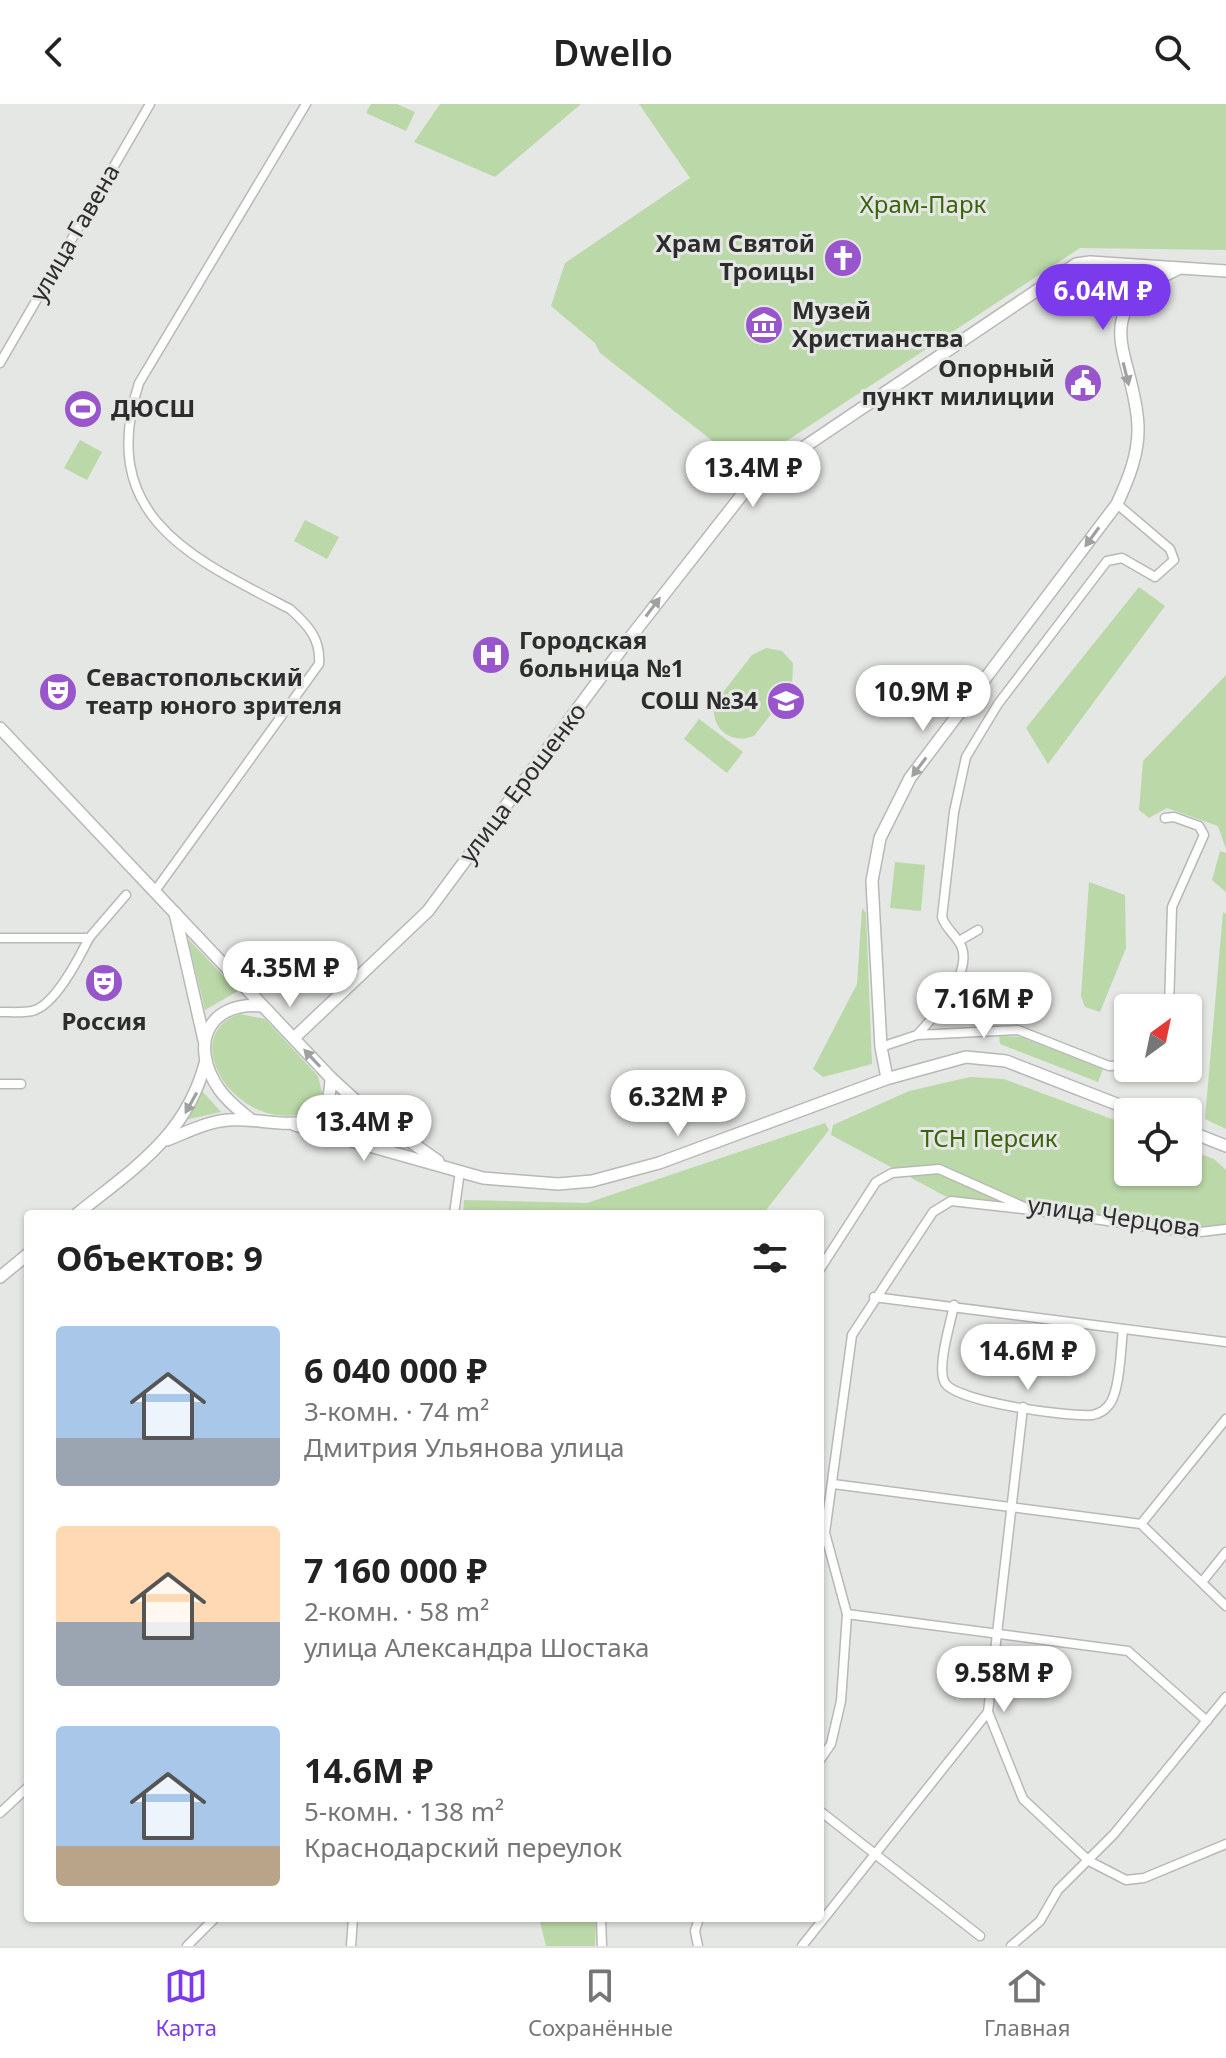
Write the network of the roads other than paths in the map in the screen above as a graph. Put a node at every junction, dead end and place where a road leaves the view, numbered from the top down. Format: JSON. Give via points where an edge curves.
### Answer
{"nodes":[{"id":1,"x":150,"y":104,"type":"edge"},
{"id":2,"x":306,"y":104,"type":"edge"},
{"id":3,"x":1178,"y":269,"type":"junction"},
{"id":4,"x":1226,"y":271,"type":"edge"},
{"id":5,"x":0,"y":363,"type":"edge"},
{"id":6,"x":1117,"y":504,"type":"junction"},
{"id":7,"x":0,"y":728,"type":"edge"},
{"id":8,"x":1165,"y":818,"type":"dead end"},
{"id":9,"x":155,"y":891,"type":"junction"},
{"id":10,"x":126,"y":895,"type":"dead end"},
{"id":11,"x":174,"y":912,"type":"junction"},
{"id":12,"x":978,"y":930,"type":"dead end"},
{"id":13,"x":0,"y":938,"type":"edge"},
{"id":14,"x":89,"y":938,"type":"junction"},
{"id":15,"x":959,"y":941,"type":"junction"},
{"id":16,"x":1169,"y":994,"type":"edge"},
{"id":17,"x":262,"y":1006,"type":"junction"},
{"id":18,"x":0,"y":1012,"type":"edge"},
{"id":19,"x":917,"y":1035,"type":"junction"},
{"id":20,"x":294,"y":1038,"type":"junction"},
{"id":21,"x":205,"y":1043,"type":"junction"},
{"id":22,"x":881,"y":1047,"type":"junction"},
{"id":23,"x":206,"y":1060,"type":"junction"},
{"id":24,"x":1114,"y":1066,"type":"edge"},
{"id":25,"x":331,"y":1078,"type":"junction"},
{"id":26,"x":887,"y":1078,"type":"junction"},
{"id":27,"x":0,"y":1084,"type":"edge"},
{"id":28,"x":21,"y":1084,"type":"dead end"},
{"id":29,"x":1114,"y":1103,"type":"edge"},
{"id":30,"x":250,"y":1119,"type":"junction"},
{"id":31,"x":295,"y":1125,"type":"junction"},
{"id":32,"x":1202,"y":1137,"type":"edge"},
{"id":33,"x":167,"y":1140,"type":"junction"},
{"id":34,"x":1226,"y":1146,"type":"edge"},
{"id":35,"x":441,"y":1164,"type":"junction"},
{"id":36,"x":460,"y":1171,"type":"junction"},
{"id":37,"x":82,"y":1210,"type":"edge"},
{"id":38,"x":455,"y":1210,"type":"edge"},
{"id":39,"x":1031,"y":1210,"type":"junction"},
{"id":40,"x":1226,"y":1229,"type":"edge"},
{"id":41,"x":24,"y":1257,"type":"edge"},
{"id":42,"x":824,"y":1263,"type":"edge"},
{"id":43,"x":0,"y":1277,"type":"edge"},
{"id":44,"x":874,"y":1297,"type":"junction"},
{"id":45,"x":954,"y":1305,"type":"junction"},
{"id":46,"x":1123,"y":1329,"type":"junction"},
{"id":47,"x":1226,"y":1342,"type":"edge"},
{"id":48,"x":1023,"y":1407,"type":"junction"},
{"id":49,"x":1226,"y":1419,"type":"edge"},
{"id":50,"x":833,"y":1484,"type":"junction"},
{"id":51,"x":1013,"y":1510,"type":"junction"},
{"id":52,"x":1141,"y":1524,"type":"junction"},
{"id":53,"x":824,"y":1528,"type":"edge"},
{"id":54,"x":824,"y":1536,"type":"edge"},
{"id":55,"x":1226,"y":1552,"type":"edge"},
{"id":56,"x":1202,"y":1582,"type":"junction"},
{"id":57,"x":1226,"y":1606,"type":"edge"},
{"id":58,"x":847,"y":1614,"type":"junction"},
{"id":59,"x":995,"y":1632,"type":"junction"},
{"id":60,"x":1226,"y":1697,"type":"edge"},
{"id":61,"x":988,"y":1712,"type":"junction"},
{"id":62,"x":1207,"y":1721,"type":"junction"},
{"id":63,"x":824,"y":1754,"type":"edge"},
{"id":64,"x":24,"y":1791,"type":"edge"},
{"id":65,"x":0,"y":1813,"type":"edge"},
{"id":66,"x":824,"y":1814,"type":"edge"},
{"id":67,"x":1226,"y":1844,"type":"edge"},
{"id":68,"x":875,"y":1855,"type":"junction"},
{"id":69,"x":1089,"y":1861,"type":"junction"},
{"id":70,"x":824,"y":1919,"type":"edge"},
{"id":71,"x":211,"y":1922,"type":"edge"},
{"id":72,"x":353,"y":1922,"type":"edge"},
{"id":73,"x":601,"y":1922,"type":"edge"},
{"id":74,"x":698,"y":1922,"type":"edge"},
{"id":75,"x":821,"y":1922,"type":"edge"},
{"id":76,"x":980,"y":1936,"type":"dead end"},
{"id":77,"x":187,"y":1946,"type":"edge"},
{"id":78,"x":351,"y":1946,"type":"edge"},
{"id":79,"x":602,"y":1946,"type":"edge"},
{"id":80,"x":698,"y":1946,"type":"edge"},
{"id":81,"x":802,"y":1946,"type":"edge"},
{"id":82,"x":1011,"y":1946,"type":"edge"}],
"edges":[{"from":1,"to":5,"type":"street","name":"улица Гавена"},
{"from":2,"to":9,"type":"street","via":[[139,383],[132,406],[131,459],[134,487],[154,519],[187,553],[302,619],[316,637],[319,664]]},
{"from":3,"to":4,"type":"main road","name":"улица Ерошенко"},
{"from":3,"to":6,"type":"main road","one_way":true,"via":[[1149,283],[1126,310],[1118,344],[1138,427],[1132,471]]},
{"from":20,"to":3,"type":"main road","name":"улица Ерошенко","one_way":true,"via":[[428,911],[752,482],[1076,264]]},
{"from":6,"to":15,"type":"street","via":[[1170,549],[1174,560],[1155,577],[1122,558],[1107,561],[998,704],[966,757],[942,917]]},
{"from":6,"to":22,"type":"main road","one_way":true,"via":[[910,778],[880,838],[872,881]]},
{"from":7,"to":9,"type":"main road"},
{"from":8,"to":16,"type":"street","via":[[1199,826],[1204,835],[1172,907]]},
{"from":9,"to":11,"type":"main road"},
{"from":10,"to":14,"type":"street"},
{"from":11,"to":17,"type":"main road"},
{"from":11,"to":21,"type":"main road"},
{"from":12,"to":15,"type":"street"},
{"from":13,"to":14,"type":"street"},
{"from":14,"to":18,"type":"street","via":[[73,969],[42,1007]]},
{"from":15,"to":19,"type":"street","via":[[964,959],[946,1003]]},
{"from":17,"to":20,"type":"main road"},
{"from":17,"to":21,"type":"main road","via":[[225,1010],[211,1023]]},
{"from":19,"to":22,"type":"street"},
{"from":19,"to":24,"type":"street","via":[[1018,1030]]},
{"from":25,"to":20,"type":"main road","one_way":true},
{"from":21,"to":23,"type":"main road"},
{"from":22,"to":26,"type":"main road"},
{"from":23,"to":30,"type":"main road","via":[[219,1089]]},
{"from":23,"to":33,"type":"main road","one_way":true,"via":[[199,1088]]},
{"from":25,"to":31,"type":"main road","via":[[324,1109]]},
{"from":25,"to":35,"type":"main road"},
{"from":26,"to":29,"type":"main road","via":[[949,1059],[982,1057],[1006,1061]]},
{"from":26,"to":36,"type":"main road","via":[[659,1163],[603,1178],[513,1182]]},
{"from":27,"to":28,"type":"street"},
{"from":30,"to":31,"type":"main road"},
{"from":30,"to":33,"type":"main road","via":[[207,1124]]},
{"from":31,"to":35,"type":"main road"},
{"from":32,"to":34,"type":"main road"},
{"from":33,"to":37,"type":"main road"},
{"from":35,"to":36,"type":"main road"},
{"from":36,"to":38,"type":"street"},
{"from":39,"to":40,"type":"street","name":"улица Черцова","via":[[1192,1233]]},
{"from":39,"to":42,"type":"street","name":"улица Черцова","via":[[939,1169],[892,1173],[876,1182]]},
{"from":39,"to":44,"type":"street","via":[[951,1201],[933,1212]]},
{"from":41,"to":43,"type":"main road"},
{"from":44,"to":45,"type":"street"},
{"from":44,"to":50,"type":"street","via":[[852,1335]]},
{"from":45,"to":46,"type":"street"},
{"from":45,"to":48,"type":"street","via":[[941,1370],[946,1385],[959,1394]]},
{"from":46,"to":47,"type":"street"},
{"from":46,"to":48,"type":"street","via":[[1115,1395],[1106,1409],[1092,1415]]},
{"from":48,"to":51,"type":"street"},
{"from":49,"to":52,"type":"street"},
{"from":50,"to":51,"type":"street"},
{"from":50,"to":53,"type":"street"},
{"from":51,"to":52,"type":"street"},
{"from":51,"to":59,"type":"street"},
{"from":52,"to":56,"type":"street"},
{"from":54,"to":58,"type":"street"},
{"from":55,"to":56,"type":"street"},
{"from":56,"to":57,"type":"street"},
{"from":58,"to":59,"type":"street"},
{"from":58,"to":63,"type":"street","via":[[841,1701]]},
{"from":59,"to":61,"type":"street"},
{"from":59,"to":62,"type":"street","via":[[1128,1651]]},
{"from":60,"to":62,"type":"street"},
{"from":61,"to":68,"type":"street"},
{"from":61,"to":69,"type":"street","via":[[1023,1799]]},
{"from":62,"to":69,"type":"street"},
{"from":64,"to":65,"type":"street"},
{"from":66,"to":68,"type":"street"},
{"from":67,"to":69,"type":"street","via":[[1144,1878],[1126,1880]]},
{"from":68,"to":70,"type":"street"},
{"from":68,"to":76,"type":"street"},
{"from":69,"to":82,"type":"street","via":[[1058,1890],[1040,1921]]},
{"from":71,"to":77,"type":"street"},
{"from":72,"to":78,"type":"street"},
{"from":73,"to":79,"type":"street"},
{"from":74,"to":80,"type":"street"},
{"from":75,"to":81,"type":"street"}]}
